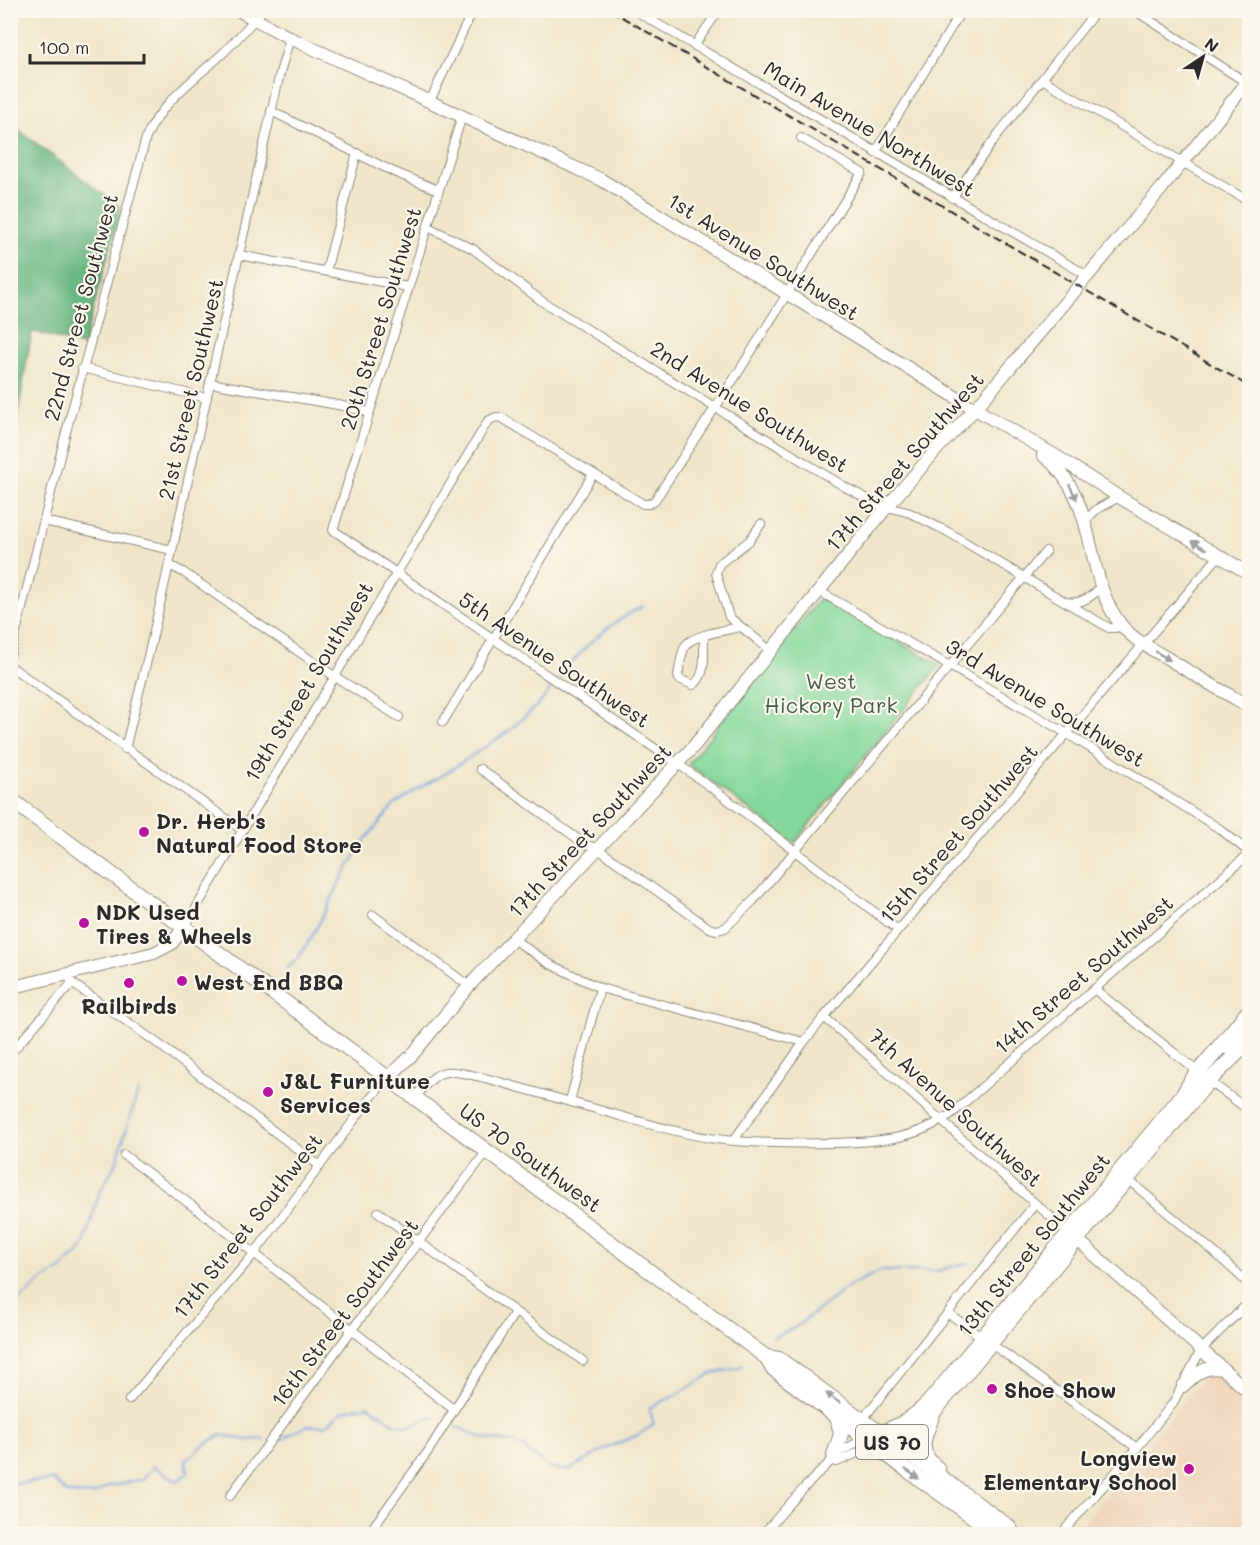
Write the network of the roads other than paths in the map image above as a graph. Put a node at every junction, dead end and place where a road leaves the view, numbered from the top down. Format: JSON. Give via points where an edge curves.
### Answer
{"nodes":[{"id":1,"x":237,"y":10,"type":"edge"},
{"id":2,"x":263,"y":10,"type":"edge"},
{"id":3,"x":473,"y":10,"type":"edge"},
{"id":4,"x":634,"y":10,"type":"edge"},
{"id":5,"x":718,"y":10,"type":"edge"},
{"id":6,"x":962,"y":10,"type":"edge"},
{"id":7,"x":1098,"y":10,"type":"edge"},
{"id":8,"x":1134,"y":10,"type":"edge"},
{"id":9,"x":254,"y":20,"type":"junction"},
{"id":10,"x":290,"y":38,"type":"junction"},
{"id":11,"x":694,"y":45,"type":"junction"},
{"id":12,"x":1042,"y":79,"type":"junction"},
{"id":13,"x":1248,"y":81,"type":"edge"},
{"id":14,"x":430,"y":101,"type":"junction"},
{"id":15,"x":271,"y":111,"type":"junction"},
{"id":16,"x":462,"y":116,"type":"junction"},
{"id":17,"x":801,"y":138,"type":"dead end"},
{"id":18,"x":357,"y":153,"type":"junction"},
{"id":19,"x":875,"y":153,"type":"junction"},
{"id":20,"x":1183,"y":162,"type":"junction"},
{"id":21,"x":438,"y":190,"type":"junction"},
{"id":22,"x":952,"y":198,"type":"junction"},
{"id":23,"x":1250,"y":202,"type":"edge"},
{"id":24,"x":428,"y":227,"type":"junction"},
{"id":25,"x":239,"y":255,"type":"junction"},
{"id":26,"x":326,"y":271,"type":"junction"},
{"id":27,"x":1088,"y":276,"type":"junction"},
{"id":28,"x":408,"y":286,"type":"junction"},
{"id":29,"x":787,"y":294,"type":"junction"},
{"id":30,"x":82,"y":368,"type":"junction"},
{"id":31,"x":210,"y":383,"type":"junction"},
{"id":32,"x":207,"y":398,"type":"junction"},
{"id":33,"x":715,"y":409,"type":"junction"},
{"id":34,"x":975,"y":409,"type":"junction"},
{"id":35,"x":369,"y":412,"type":"junction"},
{"id":36,"x":1018,"y":436,"type":"junction"},
{"id":37,"x":592,"y":474,"type":"junction"},
{"id":38,"x":1119,"y":497,"type":"junction"},
{"id":39,"x":886,"y":508,"type":"junction"},
{"id":40,"x":44,"y":521,"type":"junction"},
{"id":41,"x":1085,"y":521,"type":"junction"},
{"id":42,"x":761,"y":524,"type":"dead end"},
{"id":43,"x":333,"y":530,"type":"joint"},
{"id":44,"x":172,"y":550,"type":"junction"},
{"id":45,"x":1046,"y":551,"type":"dead end"},
{"id":46,"x":1218,"y":556,"type":"junction"},
{"id":47,"x":169,"y":565,"type":"junction"},
{"id":48,"x":396,"y":573,"type":"junction"},
{"id":49,"x":1250,"y":574,"type":"edge"},
{"id":50,"x":1024,"y":577,"type":"junction"},
{"id":51,"x":1102,"y":585,"type":"junction"},
{"id":52,"x":819,"y":591,"type":"junction"},
{"id":53,"x":1062,"y":601,"type":"junction"},
{"id":54,"x":1122,"y":626,"type":"junction"},
{"id":55,"x":740,"y":627,"type":"junction"},
{"id":56,"x":704,"y":636,"type":"junction"},
{"id":57,"x":493,"y":639,"type":"junction"},
{"id":58,"x":1143,"y":644,"type":"junction"},
{"id":59,"x":771,"y":651,"type":"junction"},
{"id":60,"x":10,"y":656,"type":"edge"},
{"id":61,"x":10,"y":666,"type":"edge"},
{"id":62,"x":950,"y":666,"type":"junction"},
{"id":63,"x":334,"y":676,"type":"junction"},
{"id":64,"x":1250,"y":707,"type":"edge"},
{"id":65,"x":399,"y":717,"type":"dead end"},
{"id":66,"x":443,"y":722,"type":"dead end"},
{"id":67,"x":1066,"y":733,"type":"junction"},
{"id":68,"x":125,"y":749,"type":"junction"},
{"id":69,"x":678,"y":764,"type":"junction"},
{"id":70,"x":480,"y":768,"type":"dead end"},
{"id":71,"x":10,"y":799,"type":"edge"},
{"id":72,"x":242,"y":831,"type":"junction"},
{"id":73,"x":598,"y":849,"type":"junction"},
{"id":74,"x":795,"y":852,"type":"junction"},
{"id":75,"x":1250,"y":853,"type":"edge"},
{"id":76,"x":373,"y":915,"type":"dead end"},
{"id":77,"x":184,"y":928,"type":"junction"},
{"id":78,"x":898,"y":930,"type":"junction"},
{"id":79,"x":513,"y":939,"type":"junction"},
{"id":80,"x":70,"y":978,"type":"junction"},
{"id":81,"x":470,"y":986,"type":"junction"},
{"id":82,"x":10,"y":988,"type":"edge"},
{"id":83,"x":600,"y":988,"type":"junction"},
{"id":84,"x":1094,"y":989,"type":"junction"},
{"id":85,"x":1250,"y":1010,"type":"edge"},
{"id":86,"x":824,"y":1017,"type":"junction"},
{"id":87,"x":1250,"y":1027,"type":"edge"},
{"id":88,"x":1250,"y":1041,"type":"edge"},
{"id":89,"x":804,"y":1042,"type":"junction"},
{"id":90,"x":10,"y":1054,"type":"edge"},
{"id":91,"x":1203,"y":1077,"type":"junction"},
{"id":92,"x":388,"y":1078,"type":"junction"},
{"id":93,"x":1185,"y":1092,"type":"junction"},
{"id":94,"x":416,"y":1098,"type":"junction"},
{"id":95,"x":570,"y":1101,"type":"junction"},
{"id":96,"x":1250,"y":1111,"type":"edge"},
{"id":97,"x":940,"y":1122,"type":"junction"},
{"id":98,"x":734,"y":1140,"type":"junction"},
{"id":99,"x":487,"y":1151,"type":"junction"},
{"id":100,"x":124,"y":1155,"type":"dead end"},
{"id":101,"x":320,"y":1166,"type":"junction"},
{"id":102,"x":1124,"y":1176,"type":"junction"},
{"id":103,"x":1035,"y":1204,"type":"junction"},
{"id":104,"x":378,"y":1212,"type":"dead end"},
{"id":105,"x":1074,"y":1236,"type":"junction"},
{"id":106,"x":419,"y":1242,"type":"junction"},
{"id":107,"x":254,"y":1254,"type":"junction"},
{"id":108,"x":1250,"y":1285,"type":"edge"},
{"id":109,"x":1250,"y":1301,"type":"edge"},
{"id":110,"x":515,"y":1312,"type":"junction"},
{"id":111,"x":948,"y":1313,"type":"junction"},
{"id":112,"x":351,"y":1330,"type":"junction"},
{"id":113,"x":987,"y":1341,"type":"junction"},
{"id":114,"x":1201,"y":1350,"type":"junction"},
{"id":115,"x":766,"y":1357,"type":"junction"},
{"id":116,"x":583,"y":1361,"type":"dead end"},
{"id":117,"x":1222,"y":1369,"type":"junction"},
{"id":118,"x":1183,"y":1386,"type":"junction"},
{"id":119,"x":1250,"y":1394,"type":"edge"},
{"id":120,"x":129,"y":1400,"type":"dead end"},
{"id":121,"x":453,"y":1410,"type":"junction"},
{"id":122,"x":933,"y":1413,"type":"junction"},
{"id":123,"x":837,"y":1417,"type":"junction"},
{"id":124,"x":862,"y":1420,"type":"junction"},
{"id":125,"x":878,"y":1439,"type":"junction"},
{"id":126,"x":1137,"y":1448,"type":"junction"},
{"id":127,"x":832,"y":1458,"type":"junction"},
{"id":128,"x":230,"y":1496,"type":"dead end"},
{"id":129,"x":982,"y":1507,"type":"junction"},
{"id":130,"x":368,"y":1534,"type":"edge"},
{"id":131,"x":763,"y":1534,"type":"edge"},
{"id":132,"x":997,"y":1534,"type":"edge"},
{"id":133,"x":1013,"y":1534,"type":"edge"},
{"id":134,"x":1061,"y":1534,"type":"edge"}],
"edges":[{"from":1,"to":9,"type":"street","name":"1st Avenue Southwest"},
{"from":2,"to":9,"type":"street","name":"22nd Street Southwest"},
{"from":3,"to":14,"type":"street"},
{"from":4,"to":11,"type":"street","name":"Main Avenue Northwest"},
{"from":5,"to":11,"type":"street"},
{"from":6,"to":19,"type":"street"},
{"from":7,"to":12,"type":"street"},
{"from":8,"to":13,"type":"street"},
{"from":9,"to":10,"type":"street","name":"1st Avenue Southwest"},
{"from":9,"to":30,"type":"street","name":"22nd Street Southwest","via":[[224,53],[165,105],[150,128]]},
{"from":10,"to":14,"type":"street","name":"1st Avenue Southwest"},
{"from":10,"to":15,"type":"street","name":"21st Street Southwest"},
{"from":11,"to":19,"type":"street","name":"Main Avenue Northwest"},
{"from":12,"to":20,"type":"street"},
{"from":12,"to":22,"type":"street"},
{"from":13,"to":20,"type":"street","name":"17th Street Southwest"},
{"from":14,"to":16,"type":"street","name":"1st Avenue Southwest"},
{"from":15,"to":18,"type":"street"},
{"from":15,"to":25,"type":"street","name":"21st Street Southwest"},
{"from":16,"to":21,"type":"street","name":"20th Street Southwest"},
{"from":16,"to":29,"type":"street","name":"1st Avenue Southwest","via":[[600,179]]},
{"from":17,"to":29,"type":"street","via":[[862,173]]},
{"from":18,"to":21,"type":"street"},
{"from":18,"to":26,"type":"street"},
{"from":19,"to":22,"type":"street","name":"Main Avenue Northwest"},
{"from":20,"to":23,"type":"street"},
{"from":20,"to":27,"type":"street","name":"17th Street Southwest"},
{"from":21,"to":24,"type":"street","name":"20th Street Southwest"},
{"from":22,"to":27,"type":"street","name":"Main Avenue Northwest"},
{"from":24,"to":28,"type":"street","name":"20th Street Southwest"},
{"from":24,"to":33,"type":"street","name":"2nd Avenue Southwest","via":[[472,249],[543,302]]},
{"from":25,"to":26,"type":"street"},
{"from":25,"to":31,"type":"street","name":"21st Street Southwest"},
{"from":26,"to":28,"type":"street"},
{"from":27,"to":34,"type":"street","name":"17th Street Southwest"},
{"from":28,"to":35,"type":"street","name":"20th Street Southwest"},
{"from":29,"to":33,"type":"street"},
{"from":29,"to":34,"type":"street","name":"1st Avenue Southwest"},
{"from":30,"to":32,"type":"street"},
{"from":30,"to":40,"type":"street","name":"22nd Street Southwest"},
{"from":31,"to":32,"type":"street","name":"21st Street Southwest"},
{"from":31,"to":35,"type":"street"},
{"from":32,"to":44,"type":"street","name":"21st Street Southwest"},
{"from":33,"to":37,"type":"street","via":[[649,504]]},
{"from":33,"to":39,"type":"street","name":"2nd Avenue Southwest"},
{"from":34,"to":36,"type":"street","name":"1st Avenue Southwest"},
{"from":34,"to":39,"type":"street","name":"17th Street Southwest"},
{"from":35,"to":43,"type":"street","name":"20th Street Southwest"},
{"from":36,"to":38,"type":"street","name":"1st Avenue Southwest"},
{"from":36,"to":41,"type":"street","name":"2nd Avenue Southwest","one_way":true,"via":[[1046,457],[1066,479]]},
{"from":37,"to":48,"type":"street","name":"19th Street Southwest","via":[[502,418],[491,418]]},
{"from":37,"to":57,"type":"street"},
{"from":38,"to":41,"type":"street"},
{"from":46,"to":38,"type":"street","name":"1st Avenue Southwest","one_way":true},
{"from":39,"to":50,"type":"street","name":"2nd Avenue Southwest","via":[[910,513],[939,527]]},
{"from":39,"to":52,"type":"street","name":"17th Street Southwest"},
{"from":40,"to":44,"type":"street"},
{"from":40,"to":60,"type":"street","name":"22nd Street Southwest"},
{"from":41,"to":51,"type":"street","name":"2nd Avenue Southwest"},
{"from":42,"to":55,"type":"street","via":[[749,541],[723,559],[717,568],[726,611]]},
{"from":43,"to":48,"type":"street","name":"5th Avenue Southwest"},
{"from":44,"to":47,"type":"street","name":"21st Street Southwest"},
{"from":45,"to":50,"type":"street"},
{"from":46,"to":49,"type":"street","name":"1st Avenue Southwest"},
{"from":46,"to":58,"type":"street","name":"15th Street Southwest"},
{"from":47,"to":63,"type":"street"},
{"from":47,"to":68,"type":"street","name":"21st Street Southwest"},
{"from":48,"to":57,"type":"street","name":"5th Avenue Southwest"},
{"from":48,"to":63,"type":"street","name":"19th Street Southwest"},
{"from":50,"to":53,"type":"street","name":"2nd Avenue Southwest"},
{"from":50,"to":62,"type":"street"},
{"from":51,"to":53,"type":"street","via":[[1082,601]]},
{"from":51,"to":54,"type":"street","name":"2nd Avenue Southwest"},
{"from":52,"to":59,"type":"street","name":"17th Street Southwest"},
{"from":52,"to":62,"type":"street","name":"3rd Avenue Southwest"},
{"from":53,"to":54,"type":"street","name":"2nd Avenue Southwest","via":[[1109,628]]},
{"from":54,"to":58,"type":"street","name":"2nd Avenue Southwest"},
{"from":55,"to":56,"type":"street"},
{"from":55,"to":59,"type":"street"},
{"from":56,"to":56,"type":"street","via":[[684,646],[678,675],[682,682],[693,685],[699,681],[706,654]]},
{"from":57,"to":66,"type":"street"},
{"from":57,"to":69,"type":"street","name":"5th Avenue Southwest"},
{"from":58,"to":64,"type":"street","name":"2nd Avenue Southwest","one_way":true},
{"from":58,"to":67,"type":"street","name":"15th Street Southwest"},
{"from":59,"to":69,"type":"street","name":"17th Street Southwest"},
{"from":61,"to":68,"type":"street"},
{"from":62,"to":67,"type":"street","name":"3rd Avenue Southwest"},
{"from":62,"to":74,"type":"street"},
{"from":63,"to":65,"type":"street"},
{"from":63,"to":72,"type":"street","name":"19th Street Southwest"},
{"from":67,"to":75,"type":"street","name":"3rd Avenue Southwest","via":[[1220,829]]},
{"from":67,"to":78,"type":"street","name":"15th Street Southwest"},
{"from":68,"to":72,"type":"street"},
{"from":69,"to":73,"type":"street","name":"17th Street Southwest"},
{"from":69,"to":74,"type":"street","name":"5th Avenue Southwest"},
{"from":70,"to":73,"type":"street","via":[[585,844]]},
{"from":71,"to":77,"type":"main road","name":"US 70 Southwest","number":"US 70"},
{"from":72,"to":77,"type":"street","name":"19th Street Southwest"},
{"from":73,"to":74,"type":"street","via":[[709,928],[720,930],[753,901]]},
{"from":73,"to":79,"type":"street","name":"17th Street Southwest"},
{"from":74,"to":78,"type":"street","name":"5th Avenue Southwest"},
{"from":75,"to":84,"type":"street","name":"14th Street Southwest"},
{"from":76,"to":81,"type":"street"},
{"from":77,"to":80,"type":"street","name":"19th Street Southwest","via":[[171,944],[154,953]]},
{"from":77,"to":92,"type":"main road","name":"US 70 Southwest","number":"US 70"},
{"from":78,"to":86,"type":"street","name":"15th Street Southwest"},
{"from":79,"to":81,"type":"street","name":"17th Street Southwest"},
{"from":79,"to":83,"type":"street","via":[[550,964]]},
{"from":80,"to":82,"type":"street","name":"19th Street Southwest"},
{"from":80,"to":90,"type":"street"},
{"from":80,"to":101,"type":"street"},
{"from":81,"to":92,"type":"street","name":"17th Street Southwest"},
{"from":83,"to":89,"type":"street"},
{"from":83,"to":95,"type":"street"},
{"from":84,"to":91,"type":"street"},
{"from":84,"to":97,"type":"street","name":"14th Street Southwest"},
{"from":85,"to":91,"type":"highway"},
{"from":86,"to":89,"type":"street","name":"15th Street Southwest"},
{"from":86,"to":97,"type":"street","name":"7th Avenue Southwest"},
{"from":87,"to":93,"type":"main road","name":"13th Street Southwest"},
{"from":88,"to":91,"type":"main road","name":"13th Street Southwest"},
{"from":89,"to":98,"type":"street","name":"15th Street Southwest"},
{"from":91,"to":93,"type":"highway"},
{"from":91,"to":96,"type":"street"},
{"from":91,"to":102,"type":"main road","name":"13th Street Southwest"},
{"from":92,"to":94,"type":"main road","name":"US 70 Southwest","number":"US 70"},
{"from":92,"to":101,"type":"street","name":"17th Street Southwest"},
{"from":93,"to":102,"type":"main road","name":"13th Street Southwest"},
{"from":94,"to":95,"type":"street","name":"14th Street Southwest","via":[[432,1078],[453,1071]]},
{"from":94,"to":99,"type":"main road","name":"US 70 Southwest","number":"US 70"},
{"from":95,"to":98,"type":"street","name":"14th Street Southwest","via":[[675,1131]]},
{"from":97,"to":98,"type":"street","name":"14th Street Southwest","via":[[916,1133],[870,1142]]},
{"from":97,"to":103,"type":"street","name":"7th Avenue Southwest"},
{"from":99,"to":106,"type":"street","name":"16th Street Southwest"},
{"from":99,"to":115,"type":"main road","name":"US 70 Southwest","number":"US 70"},
{"from":100,"to":107,"type":"street"},
{"from":101,"to":107,"type":"street","name":"17th Street Southwest"},
{"from":102,"to":105,"type":"main road","name":"13th Street Southwest"},
{"from":102,"to":108,"type":"street"},
{"from":103,"to":105,"type":"street","name":"7th Avenue Southwest"},
{"from":103,"to":111,"type":"street"},
{"from":104,"to":106,"type":"street"},
{"from":105,"to":113,"type":"main road","name":"13th Street Southwest"},
{"from":105,"to":114,"type":"street","name":"7th Avenue Southwest"},
{"from":106,"to":110,"type":"street"},
{"from":106,"to":112,"type":"street","name":"16th Street Southwest"},
{"from":107,"to":112,"type":"street"},
{"from":107,"to":120,"type":"street","name":"17th Street Southwest"},
{"from":109,"to":114,"type":"street"},
{"from":110,"to":116,"type":"street"},
{"from":110,"to":121,"type":"street"},
{"from":111,"to":113,"type":"street"},
{"from":111,"to":124,"type":"street"},
{"from":112,"to":121,"type":"street"},
{"from":112,"to":128,"type":"street","name":"16th Street Southwest"},
{"from":113,"to":122,"type":"main road","name":"13th Street Southwest"},
{"from":113,"to":125,"type":"main road","name":"13th Street Southwest","via":[[921,1411]]},
{"from":113,"to":126,"type":"street"},
{"from":114,"to":117,"type":"street","name":"7th Avenue Southwest"},
{"from":114,"to":118,"type":"street"},
{"from":115,"to":123,"type":"main road","name":"US 70 Southwest","number":"US 70","via":[[772,1368]]},
{"from":124,"to":115,"type":"main road","name":"US 70 Southwest","number":"US 70","one_way":true,"via":[[779,1359]]},
{"from":117,"to":118,"type":"street","via":[[1201,1371]]},
{"from":117,"to":119,"type":"street","name":"7th Avenue Southwest"},
{"from":118,"to":126,"type":"street"},
{"from":121,"to":130,"type":"street"},
{"from":122,"to":125,"type":"main road","name":"13th Street Southwest","via":[[910,1431]]},
{"from":122,"to":129,"type":"main road","via":[[924,1435],[927,1458],[975,1496]]},
{"from":123,"to":125,"type":"main road","name":"US 70 Southwest","number":"US 70"},
{"from":123,"to":127,"type":"main road","via":[[841,1434]]},
{"from":124,"to":125,"type":"main road","name":"US 70 Southwest","number":"US 70"},
{"from":125,"to":127,"type":"street","name":"13th Street Southwest"},
{"from":125,"to":129,"type":"main road","name":"US 70 Southwest","number":"US 70"},
{"from":125,"to":132,"type":"main road","name":"US 70 Southwest","number":"US 70","one_way":true},
{"from":126,"to":134,"type":"street"},
{"from":127,"to":131,"type":"street","name":"13th Street Southwest"},
{"from":129,"to":133,"type":"main road","name":"US 70 Southwest","number":"US 70"}]}
